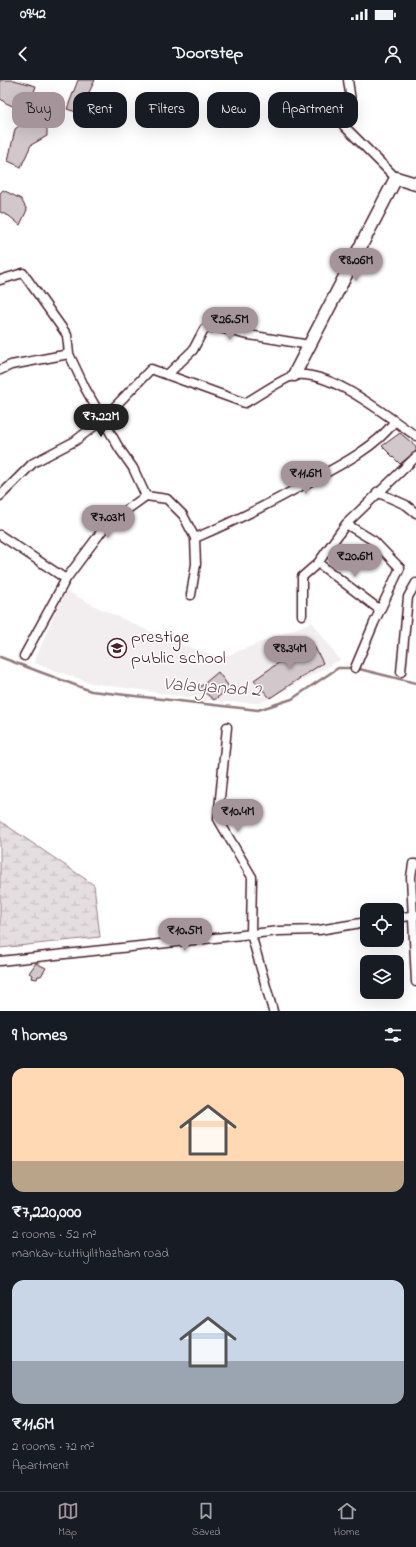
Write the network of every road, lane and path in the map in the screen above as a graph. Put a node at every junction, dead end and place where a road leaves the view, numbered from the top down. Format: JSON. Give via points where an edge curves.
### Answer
{"nodes":[{"id":1,"x":348,"y":80,"type":"edge"},
{"id":2,"x":396,"y":178,"type":"junction"},
{"id":3,"x":416,"y":184,"type":"edge"},
{"id":4,"x":0,"y":280,"type":"edge"},
{"id":5,"x":310,"y":345,"type":"junction"},
{"id":6,"x":69,"y":354,"type":"junction"},
{"id":7,"x":0,"y":370,"type":"edge"},
{"id":8,"x":167,"y":375,"type":"junction"},
{"id":9,"x":294,"y":375,"type":"junction"},
{"id":10,"x":102,"y":420,"type":"junction"},
{"id":11,"x":394,"y":422,"type":"junction"},
{"id":12,"x":416,"y":436,"type":"edge"},
{"id":13,"x":416,"y":457,"type":"edge"},
{"id":14,"x":378,"y":492,"type":"junction"},
{"id":15,"x":0,"y":496,"type":"edge"},
{"id":16,"x":146,"y":496,"type":"junction"},
{"id":17,"x":416,"y":513,"type":"edge"},
{"id":18,"x":346,"y":524,"type":"junction"},
{"id":19,"x":0,"y":535,"type":"edge"},
{"id":20,"x":195,"y":538,"type":"junction"},
{"id":21,"x":318,"y":563,"type":"junction"},
{"id":22,"x":66,"y":579,"type":"junction"},
{"id":23,"x":416,"y":583,"type":"edge"},
{"id":24,"x":191,"y":594,"type":"dead end"},
{"id":25,"x":380,"y":610,"type":"junction"},
{"id":26,"x":302,"y":615,"type":"dead end"},
{"id":27,"x":24,"y":656,"type":"dead end"},
{"id":28,"x":355,"y":668,"type":"dead end"},
{"id":29,"x":401,"y":672,"type":"dead end"},
{"id":30,"x":227,"y":727,"type":"dead end"},
{"id":31,"x":416,"y":864,"type":"edge"},
{"id":32,"x":414,"y":915,"type":"edge"},
{"id":33,"x":404,"y":917,"type":"edge"},
{"id":34,"x":360,"y":923,"type":"edge"},
{"id":35,"x":251,"y":934,"type":"junction"},
{"id":36,"x":0,"y":961,"type":"edge"},
{"id":37,"x":416,"y":982,"type":"edge"},
{"id":38,"x":273,"y":1011,"type":"edge"}],
"edges":[{"from":1,"to":2,"type":"street","via":[[352,108],[344,126]]},
{"from":2,"to":3,"type":"street"},
{"from":2,"to":5,"type":"street"},
{"from":4,"to":6,"type":"street","via":[[23,273],[66,335]]},
{"from":5,"to":8,"type":"street","via":[[216,327],[204,329],[193,350]]},
{"from":5,"to":9,"type":"street"},
{"from":6,"to":7,"type":"street","via":[[11,365]]},
{"from":6,"to":10,"type":"street"},
{"from":8,"to":9,"type":"street","via":[[245,403]]},
{"from":8,"to":10,"type":"street","via":[[151,369]]},
{"from":9,"to":11,"type":"street","via":[[314,376],[339,385]]},
{"from":10,"to":15,"type":"street","via":[[75,441],[33,463]]},
{"from":10,"to":16,"type":"street","via":[[133,468]]},
{"from":11,"to":12,"type":"street"},
{"from":11,"to":20,"type":"street","via":[[386,433],[339,466],[237,521]]},
{"from":13,"to":14,"type":"street"},
{"from":14,"to":17,"type":"street","via":[[406,505]]},
{"from":14,"to":18,"type":"street"},
{"from":16,"to":20,"type":"street","via":[[167,498],[183,515]]},
{"from":16,"to":22,"type":"street","via":[[107,524]]},
{"from":18,"to":21,"type":"street"},
{"from":18,"to":25,"type":"street","via":[[374,541],[400,568]]},
{"from":19,"to":22,"type":"street"},
{"from":20,"to":24,"type":"street","via":[[196,564]]},
{"from":21,"to":25,"type":"street"},
{"from":21,"to":26,"type":"street","via":[[302,577]]},
{"from":22,"to":27,"type":"street"},
{"from":23,"to":29,"type":"street","via":[[408,597]]},
{"from":25,"to":28,"type":"street"},
{"from":30,"to":35,"type":"street","via":[[218,819],[252,877]]},
{"from":31,"to":32,"type":"street","via":[[413,864],[411,877]]},
{"from":32,"to":33,"type":"street"},
{"from":32,"to":37,"type":"street"},
{"from":34,"to":35,"type":"street","via":[[319,930]]},
{"from":35,"to":36,"type":"street"},
{"from":35,"to":38,"type":"street"}]}
